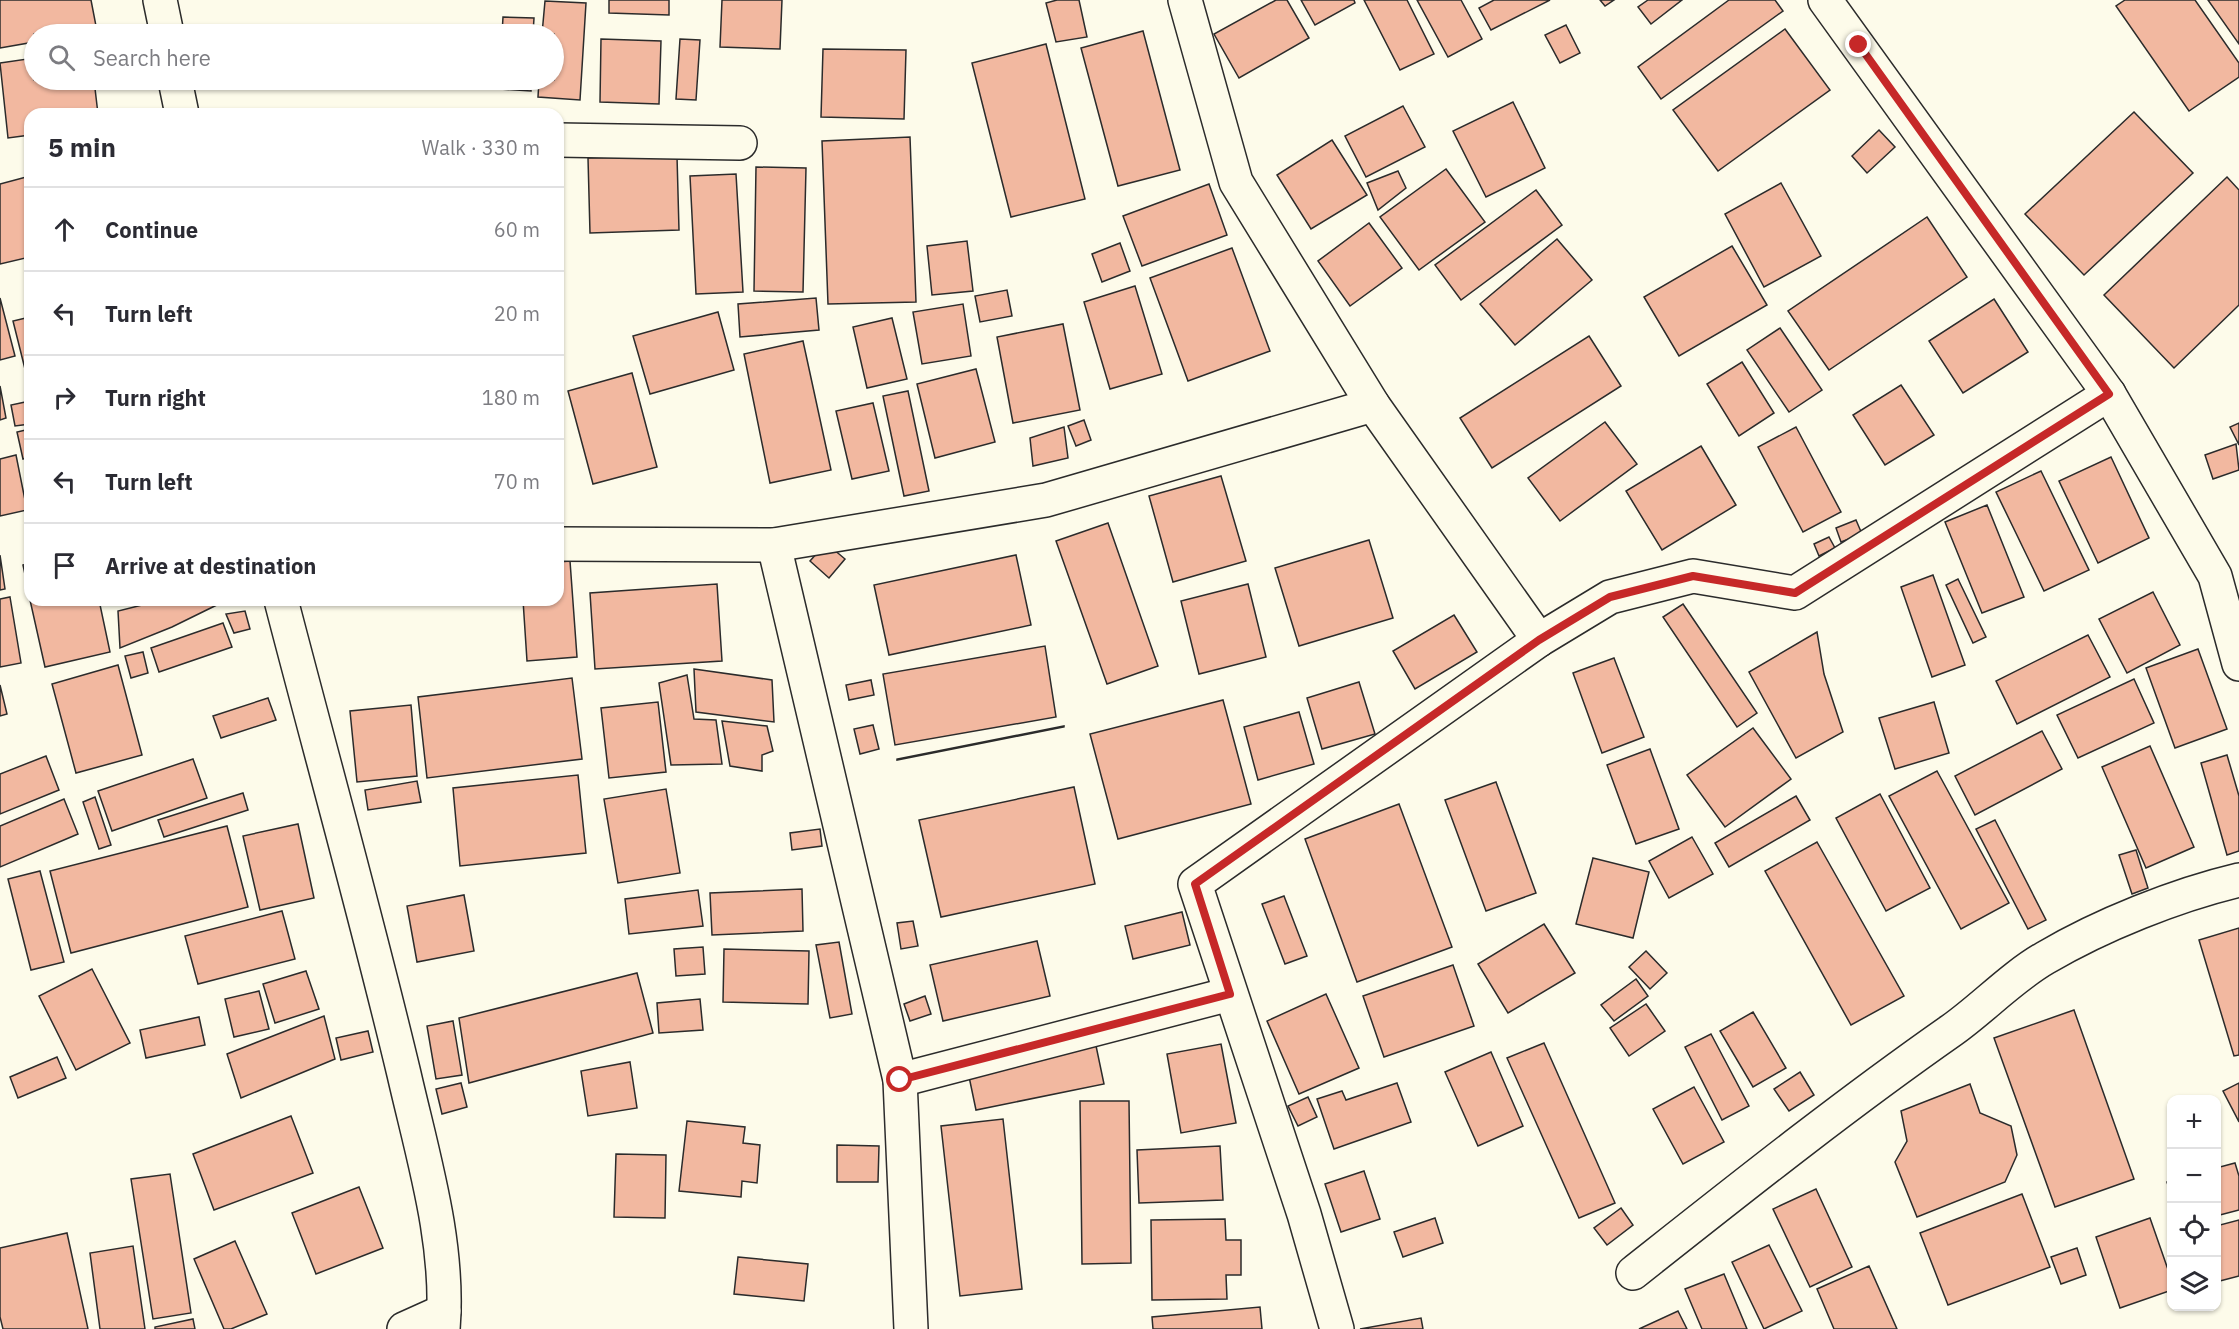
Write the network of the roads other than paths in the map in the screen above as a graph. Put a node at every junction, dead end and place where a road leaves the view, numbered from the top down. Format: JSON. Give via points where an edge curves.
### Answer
{"nodes":[{"id":1,"x":160,"y":0,"type":"edge"},
{"id":2,"x":1185,"y":0,"type":"edge"},
{"id":3,"x":1825,"y":0,"type":"edge"},
{"id":4,"x":165,"y":24,"type":"edge"},
{"id":5,"x":177,"y":90,"type":"edge"},
{"id":6,"x":181,"y":108,"type":"edge"},
{"id":7,"x":564,"y":140,"type":"edge"},
{"id":8,"x":740,"y":142,"type":"dead end"},
{"id":9,"x":2109,"y":394,"type":"junction"},
{"id":10,"x":1373,"y":405,"type":"junction"},
{"id":11,"x":564,"y":544,"type":"edge"},
{"id":12,"x":774,"y":545,"type":"junction"},
{"id":13,"x":283,"y":606,"type":"edge"},
{"id":14,"x":1539,"y":640,"type":"junction"},
{"id":15,"x":2239,"y":664,"type":"edge"},
{"id":16,"x":2239,"y":880,"type":"edge"},
{"id":17,"x":1230,"y":994,"type":"junction"},
{"id":18,"x":900,"y":1080,"type":"junction"},
{"id":19,"x":1633,"y":1273,"type":"dead end"},
{"id":20,"x":444,"y":1320,"type":"edge"},
{"id":21,"x":404,"y":1329,"type":"edge"},
{"id":22,"x":912,"y":1329,"type":"edge"},
{"id":23,"x":1337,"y":1329,"type":"edge"}],
"edges":[{"from":1,"to":4,"type":"street"},
{"from":2,"to":10,"type":"street","via":[[1236,182]]},
{"from":3,"to":9,"type":"street"},
{"from":5,"to":6,"type":"street"},
{"from":7,"to":8,"type":"street"},
{"from":9,"to":14,"type":"street","via":[[1795,593],[1693,576],[1610,597]]},
{"from":9,"to":15,"type":"street","via":[[2215,576]]},
{"from":10,"to":12,"type":"street","via":[[1046,500]]},
{"from":10,"to":14,"type":"street"},
{"from":11,"to":12,"type":"street"},
{"from":12,"to":18,"type":"street"},
{"from":13,"to":20,"type":"street","via":[[422,1150],[440,1243]]},
{"from":14,"to":17,"type":"street","via":[[1195,884]]},
{"from":16,"to":19,"type":"street","via":[[2197,890],[2044,958],[1971,1016],[1870,1087]]},
{"from":17,"to":18,"type":"street"},
{"from":17,"to":23,"type":"street","via":[[1304,1214]]},
{"from":18,"to":22,"type":"street"},
{"from":20,"to":21,"type":"street"}]}
